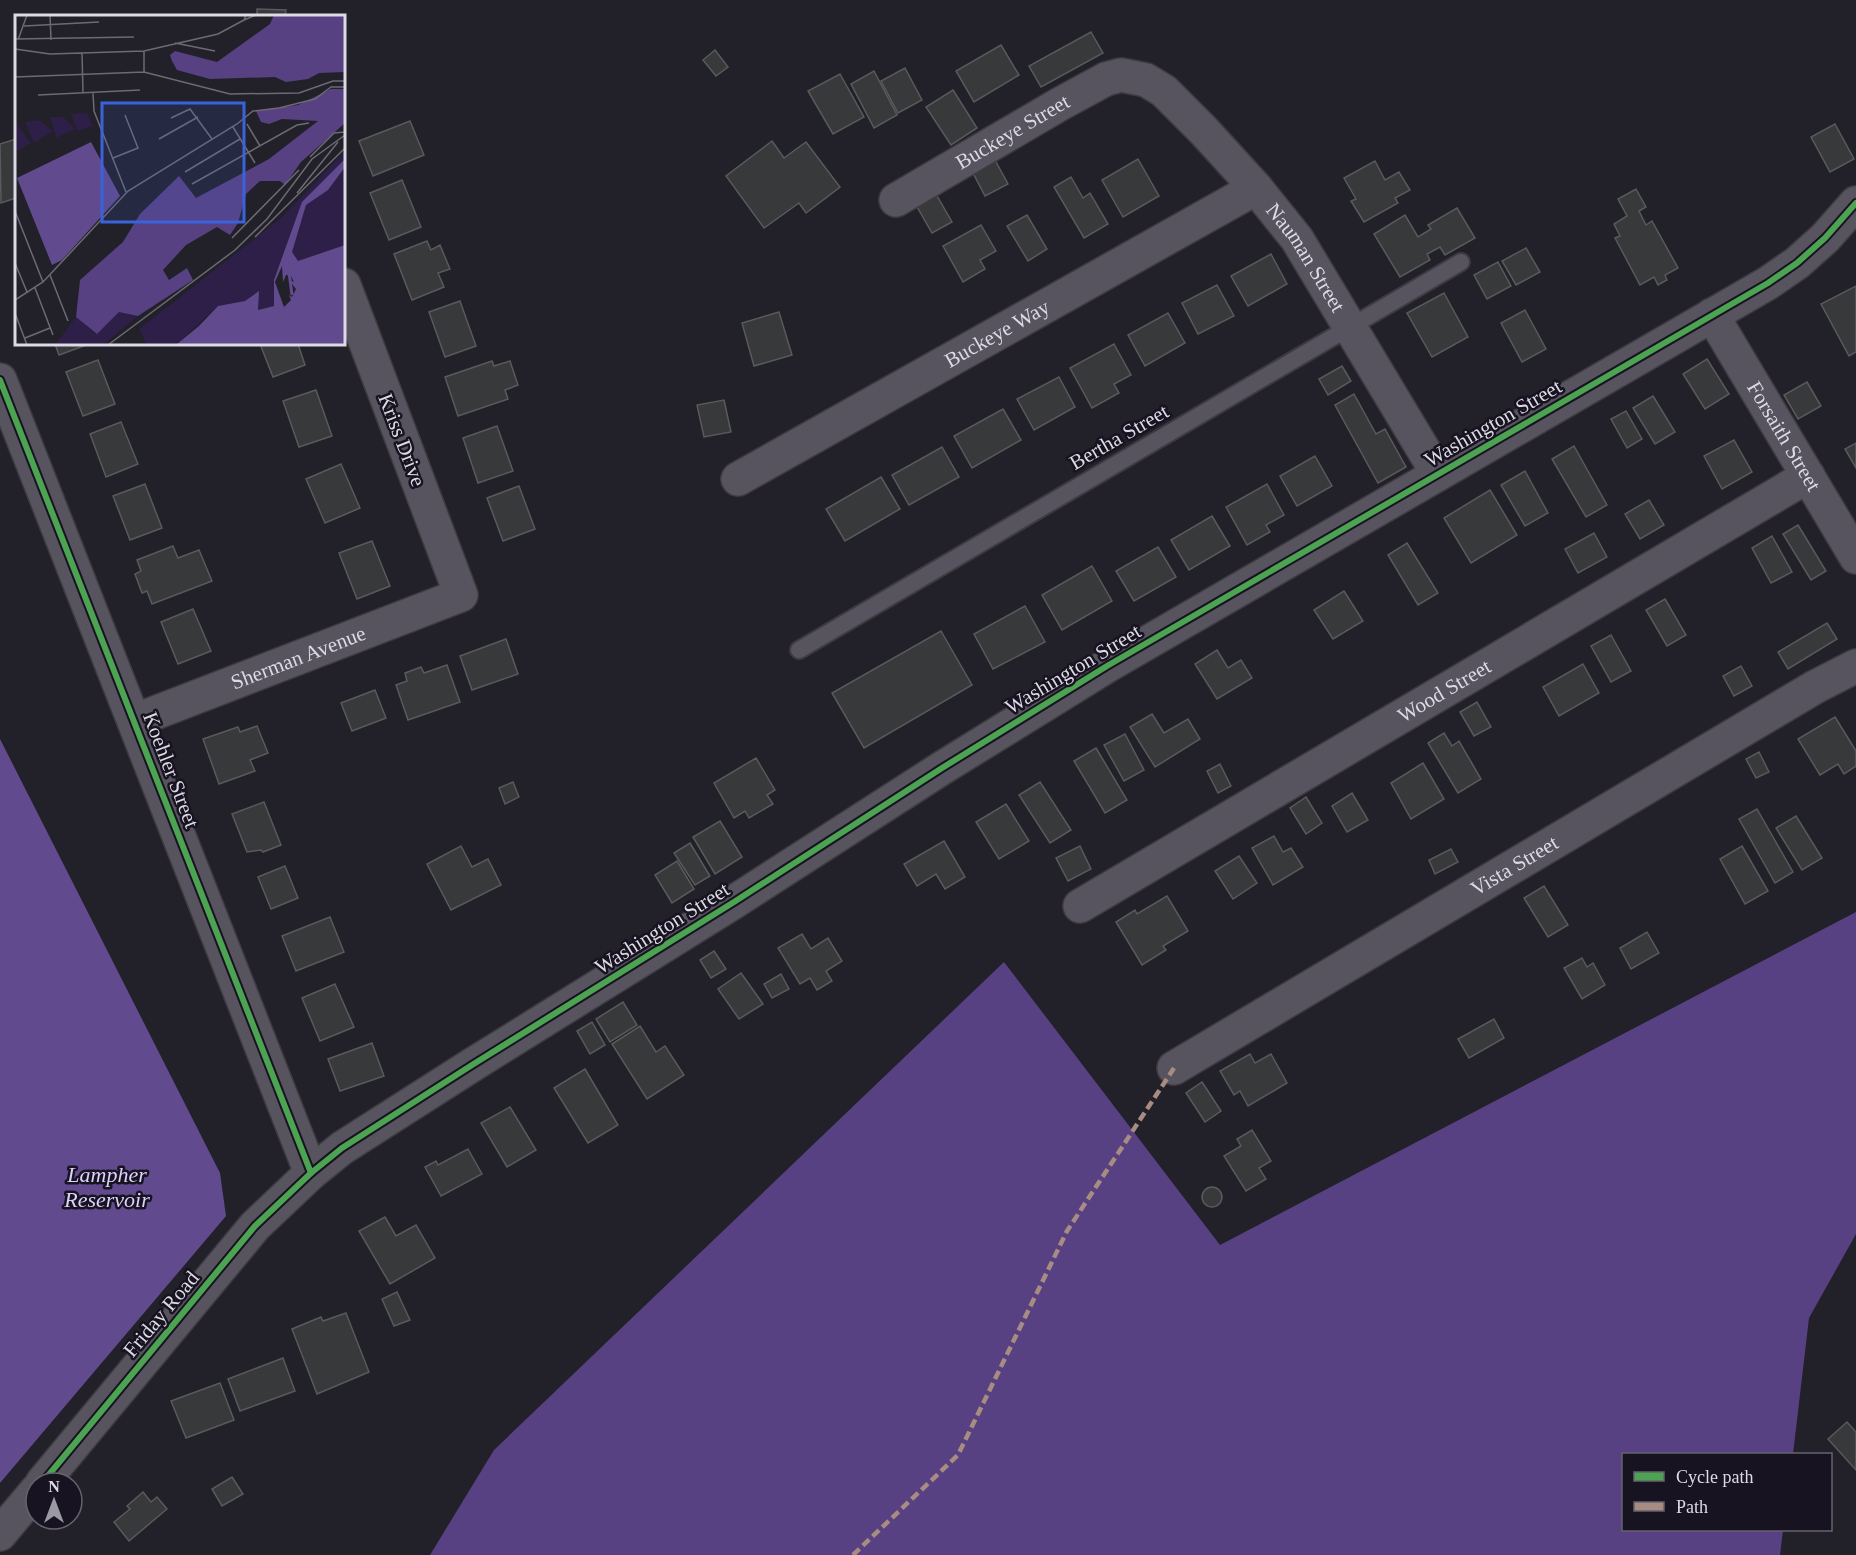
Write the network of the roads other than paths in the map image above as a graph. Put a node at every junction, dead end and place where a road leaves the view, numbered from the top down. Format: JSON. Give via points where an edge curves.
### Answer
{"nodes":[{"id":1,"x":1132,"y":76,"type":"joint"},
{"id":2,"x":1256,"y":188,"type":"junction"},
{"id":3,"x":896,"y":200,"type":"dead end"},
{"id":4,"x":1856,"y":203,"type":"edge"},
{"id":5,"x":1461,"y":262,"type":"dead end"},
{"id":6,"x":345,"y":288,"type":"edge"},
{"id":7,"x":1712,"y":315,"type":"junction"},
{"id":8,"x":1349,"y":328,"type":"junction"},
{"id":9,"x":0,"y":380,"type":"edge"},
{"id":10,"x":1438,"y":474,"type":"junction"},
{"id":11,"x":1808,"y":476,"type":"junction"},
{"id":12,"x":738,"y":479,"type":"dead end"},
{"id":13,"x":1856,"y":557,"type":"edge"},
{"id":14,"x":460,"y":595,"type":"joint"},
{"id":15,"x":799,"y":650,"type":"dead end"},
{"id":16,"x":1856,"y":666,"type":"edge"},
{"id":17,"x":134,"y":721,"type":"junction"},
{"id":18,"x":1080,"y":906,"type":"dead end"},
{"id":19,"x":1174,"y":1068,"type":"dead end"},
{"id":20,"x":311,"y":1173,"type":"junction"},
{"id":21,"x":52,"y":1471,"type":"edge"},
{"id":22,"x":24,"y":1505,"type":"edge"},
{"id":23,"x":0,"y":1534,"type":"edge"}],
"edges":[{"from":1,"to":2,"type":"street","name":"Nauman Street","via":[[1164,91]]},
{"from":1,"to":3,"type":"street","name":"Buckeye Street","via":[[1106,79]]},
{"from":2,"to":8,"type":"street","name":"Nauman Street","via":[[1297,239]]},
{"from":2,"to":12,"type":"street","name":"Buckeye Way"},
{"from":4,"to":7,"type":"street","name":"Washington Street","via":[[1797,263]]},
{"from":5,"to":8,"type":"lane","name":"Bertha Street"},
{"from":6,"to":14,"type":"street","name":"Kriss Drive"},
{"from":7,"to":10,"type":"street","name":"Washington Street"},
{"from":7,"to":11,"type":"street","name":"Forsaith Street"},
{"from":8,"to":10,"type":"street","name":"Nauman Street"},
{"from":8,"to":15,"type":"lane","name":"Bertha Street"},
{"from":9,"to":17,"type":"street","name":"Koehler Street"},
{"from":10,"to":20,"type":"street","name":"Washington Street","via":[[1107,666],[942,768],[352,1142]]},
{"from":11,"to":13,"type":"street","name":"Forsaith Street"},
{"from":11,"to":18,"type":"street","name":"Wood Street"},
{"from":14,"to":17,"type":"street","name":"Sherman Avenue"},
{"from":16,"to":19,"type":"street","name":"Vista Street"},
{"from":17,"to":20,"type":"street","name":"Koehler Street"},
{"from":20,"to":21,"type":"street","name":"Friday Road","via":[[255,1226]]},
{"from":22,"to":23,"type":"street"}]}
